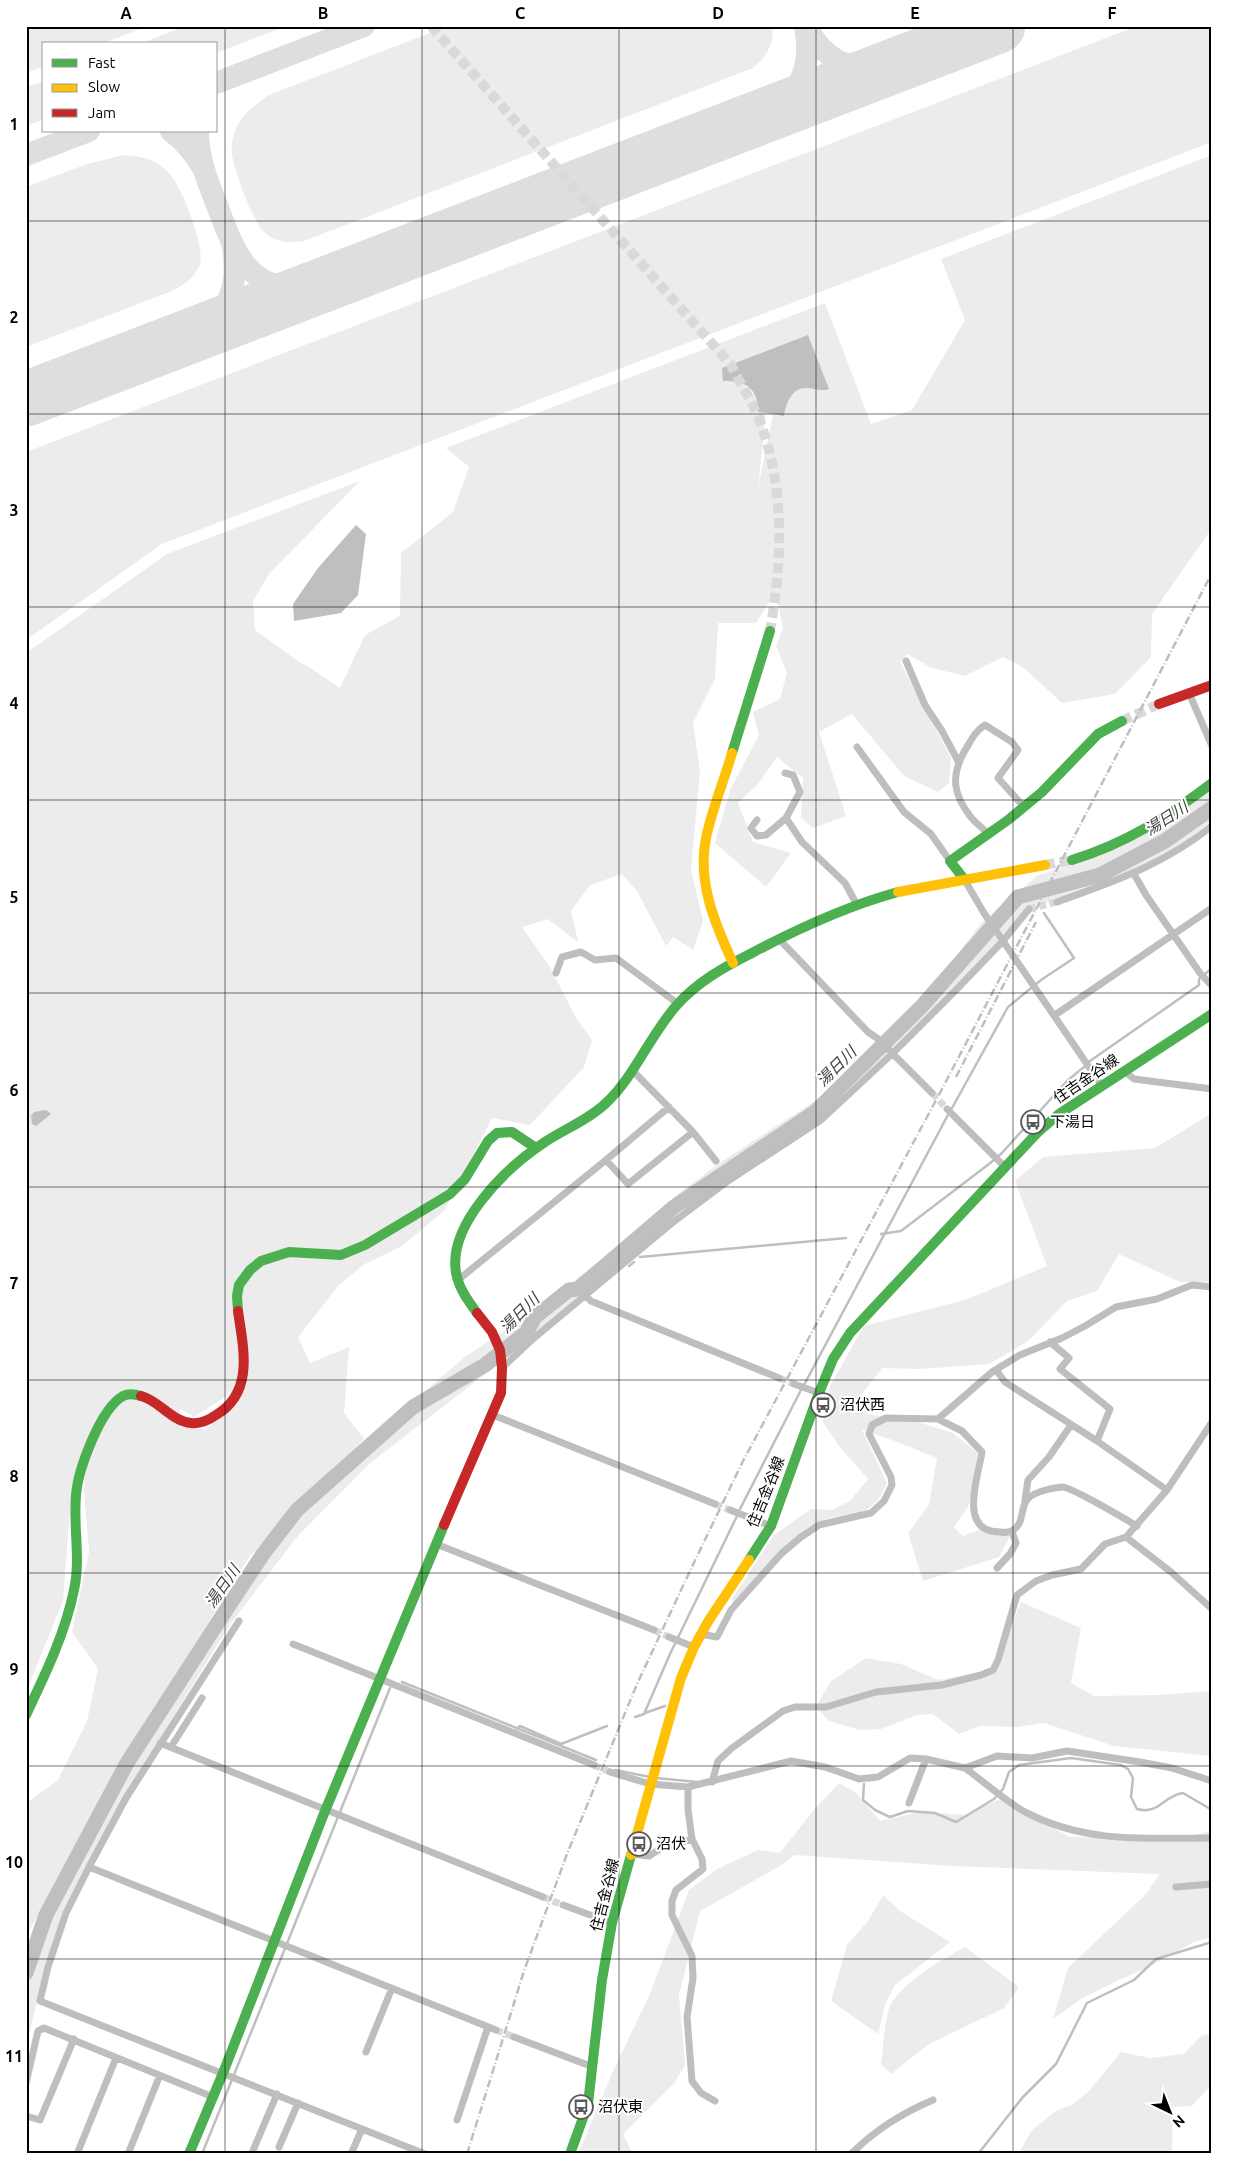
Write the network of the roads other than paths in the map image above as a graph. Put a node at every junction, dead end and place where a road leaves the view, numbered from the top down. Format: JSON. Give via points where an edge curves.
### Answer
{"nodes":[{"id":1,"x":770,"y":631,"type":"tunnel mouth"},
{"id":2,"x":906,"y":661,"type":"dead end"},
{"id":3,"x":1212,"y":685,"type":"edge"},
{"id":4,"x":1189,"y":693,"type":"junction"},
{"id":5,"x":1160,"y":704,"type":"tunnel mouth"},
{"id":6,"x":1122,"y":721,"type":"tunnel mouth"},
{"id":7,"x":1212,"y":746,"type":"edge"},
{"id":8,"x":857,"y":747,"type":"dead end"},
{"id":9,"x":959,"y":763,"type":"junction"},
{"id":10,"x":785,"y":773,"type":"dead end"},
{"id":11,"x":1212,"y":783,"type":"edge"},
{"id":12,"x":1024,"y":807,"type":"junction"},
{"id":13,"x":786,"y":818,"type":"junction"},
{"id":14,"x":757,"y":820,"type":"dead end"},
{"id":15,"x":1212,"y":826,"type":"edge"},
{"id":16,"x":989,"y":835,"type":"junction"},
{"id":17,"x":1072,"y":860,"type":"tunnel mouth"},
{"id":18,"x":950,"y":861,"type":"junction"},
{"id":19,"x":1045,"y":864,"type":"tunnel mouth"},
{"id":20,"x":1134,"y":874,"type":"junction"},
{"id":21,"x":964,"y":879,"type":"junction"},
{"id":22,"x":1057,"y":902,"type":"tunnel mouth"},
{"id":23,"x":857,"y":905,"type":"junction"},
{"id":24,"x":1212,"y":908,"type":"edge"},
{"id":25,"x":1029,"y":909,"type":"tunnel mouth"},
{"id":26,"x":1174,"y":934,"type":"junction"},
{"id":27,"x":779,"y":939,"type":"junction"},
{"id":28,"x":1002,"y":940,"type":"junction"},
{"id":29,"x":733,"y":963,"type":"junction"},
{"id":30,"x":556,"y":973,"type":"dead end"},
{"id":31,"x":1212,"y":986,"type":"edge"},
{"id":32,"x":677,"y":1004,"type":"junction"},
{"id":33,"x":1212,"y":1014,"type":"edge"},
{"id":34,"x":1055,"y":1015,"type":"junction"},
{"id":35,"x":892,"y":1054,"type":"junction"},
{"id":36,"x":632,"y":1071,"type":"junction"},
{"id":37,"x":1124,"y":1071,"type":"junction"},
{"id":38,"x":1102,"y":1086,"type":"junction"},
{"id":39,"x":1212,"y":1089,"type":"edge"},
{"id":40,"x":932,"y":1093,"type":"tunnel mouth"},
{"id":41,"x":669,"y":1108,"type":"junction"},
{"id":42,"x":947,"y":1109,"type":"tunnel mouth"},
{"id":43,"x":692,"y":1132,"type":"junction"},
{"id":44,"x":536,"y":1148,"type":"junction"},
{"id":45,"x":606,"y":1160,"type":"junction"},
{"id":46,"x":716,"y":1161,"type":"dead end"},
{"id":47,"x":999,"y":1161,"type":"junction"},
{"id":48,"x":458,"y":1280,"type":"junction"},
{"id":49,"x":1212,"y":1287,"type":"edge"},
{"id":50,"x":585,"y":1295,"type":"junction"},
{"id":51,"x":1050,"y":1342,"type":"junction"},
{"id":52,"x":503,"y":1365,"type":"junction"},
{"id":53,"x":996,"y":1370,"type":"junction"},
{"id":54,"x":779,"y":1378,"type":"tunnel mouth"},
{"id":55,"x":794,"y":1384,"type":"tunnel mouth"},
{"id":56,"x":819,"y":1393,"type":"junction"},
{"id":57,"x":493,"y":1415,"type":"junction"},
{"id":58,"x":938,"y":1419,"type":"junction"},
{"id":59,"x":1212,"y":1422,"type":"edge"},
{"id":60,"x":1072,"y":1425,"type":"junction"},
{"id":61,"x":1096,"y":1441,"type":"junction"},
{"id":62,"x":1167,"y":1490,"type":"junction"},
{"id":63,"x":1025,"y":1500,"type":"junction"},
{"id":64,"x":715,"y":1504,"type":"tunnel mouth"},
{"id":65,"x":730,"y":1510,"type":"tunnel mouth"},
{"id":66,"x":771,"y":1526,"type":"junction"},
{"id":67,"x":1137,"y":1526,"type":"junction"},
{"id":68,"x":1012,"y":1532,"type":"junction"},
{"id":69,"x":1126,"y":1537,"type":"junction"},
{"id":70,"x":436,"y":1544,"type":"junction"},
{"id":71,"x":997,"y":1568,"type":"dead end"},
{"id":72,"x":1212,"y":1610,"type":"edge"},
{"id":73,"x":239,"y":1621,"type":"dead end"},
{"id":74,"x":654,"y":1630,"type":"tunnel mouth"},
{"id":75,"x":700,"y":1634,"type":"junction"},
{"id":76,"x":674,"y":1639,"type":"tunnel mouth"},
{"id":77,"x":293,"y":1644,"type":"dead end"},
{"id":78,"x":694,"y":1647,"type":"junction"},
{"id":79,"x":381,"y":1680,"type":"junction"},
{"id":80,"x":202,"y":1698,"type":"dead end"},
{"id":81,"x":26,"y":1715,"type":"edge"},
{"id":82,"x":160,"y":1743,"type":"junction"},
{"id":83,"x":171,"y":1747,"type":"junction"},
{"id":84,"x":926,"y":1759,"type":"junction"},
{"id":85,"x":594,"y":1765,"type":"tunnel mouth"},
{"id":86,"x":965,"y":1768,"type":"junction"},
{"id":87,"x":610,"y":1772,"type":"tunnel mouth"},
{"id":88,"x":1212,"y":1781,"type":"edge"},
{"id":89,"x":712,"y":1782,"type":"junction"},
{"id":90,"x":650,"y":1784,"type":"junction"},
{"id":91,"x":688,"y":1787,"type":"junction"},
{"id":92,"x":909,"y":1803,"type":"dead end"},
{"id":93,"x":334,"y":1814,"type":"junction"},
{"id":94,"x":1212,"y":1838,"type":"edge"},
{"id":95,"x":692,"y":1839,"type":"junction"},
{"id":96,"x":631,"y":1854,"type":"junction"},
{"id":97,"x":89,"y":1867,"type":"junction"},
{"id":98,"x":1212,"y":1884,"type":"edge"},
{"id":99,"x":1176,"y":1887,"type":"dead end"},
{"id":100,"x":543,"y":1897,"type":"tunnel mouth"},
{"id":101,"x":563,"y":1905,"type":"tunnel mouth"},
{"id":102,"x":612,"y":1923,"type":"junction"},
{"id":103,"x":281,"y":1944,"type":"junction"},
{"id":104,"x":392,"y":1988,"type":"junction"},
{"id":105,"x":488,"y":2027,"type":"junction"},
{"id":106,"x":496,"y":2030,"type":"tunnel mouth"},
{"id":107,"x":514,"y":2037,"type":"tunnel mouth"},
{"id":108,"x":74,"y":2040,"type":"junction"},
{"id":109,"x":366,"y":2052,"type":"dead end"},
{"id":110,"x":116,"y":2058,"type":"junction"},
{"id":111,"x":593,"y":2067,"type":"junction"},
{"id":112,"x":229,"y":2075,"type":"junction"},
{"id":113,"x":160,"y":2076,"type":"junction"},
{"id":114,"x":26,"y":2083,"type":"edge"},
{"id":115,"x":276,"y":2094,"type":"junction"},
{"id":116,"x":213,"y":2097,"type":"junction"},
{"id":117,"x":933,"y":2100,"type":"dead end"},
{"id":118,"x":715,"y":2101,"type":"dead end"},
{"id":119,"x":298,"y":2103,"type":"junction"},
{"id":120,"x":26,"y":2116,"type":"edge"},
{"id":121,"x":457,"y":2120,"type":"dead end"},
{"id":122,"x":362,"y":2128,"type":"junction"},
{"id":123,"x":279,"y":2148,"type":"dead end"},
{"id":124,"x":252,"y":2153,"type":"edge"},
{"id":125,"x":77,"y":2154,"type":"edge"},
{"id":126,"x":128,"y":2154,"type":"edge"},
{"id":127,"x":189,"y":2154,"type":"edge"},
{"id":128,"x":351,"y":2154,"type":"edge"},
{"id":129,"x":425,"y":2154,"type":"edge"},
{"id":130,"x":570,"y":2154,"type":"edge"},
{"id":131,"x":851,"y":2154,"type":"edge"}],
"edges":[{"from":1,"to":29,"type":"street","via":[[706,838],[703,857],[706,892],[715,924]]},
{"from":2,"to":9,"type":"street","via":[[925,705]]},
{"from":3,"to":4,"type":"street"},
{"from":4,"to":5,"type":"street"},
{"from":4,"to":7,"type":"street"},
{"from":6,"to":12,"type":"street","via":[[1098,734]]},
{"from":8,"to":18,"type":"street","via":[[904,812],[931,834]]},
{"from":9,"to":12,"type":"street","via":[[976,731],[985,725],[1012,742],[1018,750],[998,778]]},
{"from":9,"to":16,"type":"street","via":[[956,794],[971,817]]},
{"from":10,"to":13,"type":"street","via":[[793,776],[800,792]]},
{"from":11,"to":17,"type":"street","via":[[1148,830],[1102,851]]},
{"from":12,"to":16,"type":"street"},
{"from":13,"to":14,"type":"street","via":[[766,835],[757,836],[751,828]]},
{"from":13,"to":23,"type":"street","via":[[802,842],[845,882]]},
{"from":15,"to":20,"type":"street"},
{"from":16,"to":18,"type":"street"},
{"from":18,"to":21,"type":"street"},
{"from":19,"to":21,"type":"street"},
{"from":20,"to":22,"type":"street"},
{"from":20,"to":26,"type":"street"},
{"from":21,"to":23,"type":"street"},
{"from":21,"to":28,"type":"street"},
{"from":23,"to":27,"type":"street"},
{"from":24,"to":26,"type":"street"},
{"from":25,"to":28,"type":"street"},
{"from":26,"to":31,"type":"street"},
{"from":26,"to":34,"type":"street"},
{"from":27,"to":29,"type":"street"},
{"from":27,"to":35,"type":"street"},
{"from":28,"to":34,"type":"street"},
{"from":28,"to":35,"type":"street"},
{"from":29,"to":32,"type":"street","via":[[704,981]]},
{"from":30,"to":32,"type":"street","via":[[562,957],[581,952],[595,960],[616,958]]},
{"from":32,"to":36,"type":"street"},
{"from":33,"to":37,"type":"street","name":"住吉金谷線"},
{"from":34,"to":38,"type":"street"},
{"from":35,"to":40,"type":"street"},
{"from":35,"to":50,"type":"street","via":[[821,1120],[679,1217]]},
{"from":36,"to":41,"type":"street"},
{"from":36,"to":44,"type":"street","via":[[603,1105]]},
{"from":37,"to":38,"type":"street","name":"住吉金谷線"},
{"from":37,"to":39,"type":"street","via":[[1134,1079]]},
{"from":38,"to":47,"type":"street","name":"住吉金谷線","via":[[1059,1114]]},
{"from":41,"to":43,"type":"street"},
{"from":41,"to":45,"type":"street"},
{"from":42,"to":47,"type":"street"},
{"from":43,"to":45,"type":"street","via":[[628,1184]]},
{"from":43,"to":46,"type":"street"},
{"from":44,"to":48,"type":"street","via":[[504,1175],[466,1224],[456,1249]]},
{"from":44,"to":81,"type":"street","via":[[505,1130],[488,1141],[462,1182],[439,1202],[355,1250],[328,1257],[302,1252],[280,1253],[253,1266],[238,1287],[237,1313],[246,1364],[243,1380],[232,1400],[205,1422],[183,1422],[138,1393],[126,1394],[112,1406],[96,1434],[76,1493],[76,1574],[67,1617]]},
{"from":45,"to":48,"type":"street"},
{"from":47,"to":56,"type":"street","name":"住吉金谷線","via":[[850,1333]]},
{"from":48,"to":52,"type":"street","via":[[462,1294],[498,1344]]},
{"from":49,"to":51,"type":"street","via":[[1192,1285],[1157,1299],[1116,1307]]},
{"from":50,"to":52,"type":"street"},
{"from":50,"to":54,"type":"street","via":[[591,1301]]},
{"from":51,"to":53,"type":"street","via":[[1020,1354]]},
{"from":51,"to":61,"type":"street","via":[[1069,1358],[1060,1369],[1110,1409]]},
{"from":52,"to":57,"type":"street","via":[[501,1392]]},
{"from":53,"to":58,"type":"street"},
{"from":53,"to":60,"type":"street","via":[[1005,1382]]},
{"from":55,"to":56,"type":"street"},
{"from":56,"to":66,"type":"street","name":"住吉金谷線"},
{"from":57,"to":64,"type":"street"},
{"from":57,"to":70,"type":"street"},
{"from":58,"to":68,"type":"street","via":[[962,1431],[982,1452],[973,1497],[977,1522],[985,1530]]},
{"from":58,"to":75,"type":"street","via":[[886,1418],[872,1425],[871,1442],[891,1477],[892,1485],[884,1501],[871,1513],[820,1525],[801,1537],[782,1553],[731,1610],[717,1637]]},
{"from":59,"to":62,"type":"street"},
{"from":60,"to":61,"type":"street"},
{"from":60,"to":63,"type":"street","via":[[1028,1480]]},
{"from":61,"to":62,"type":"street"},
{"from":62,"to":67,"type":"street"},
{"from":63,"to":67,"type":"street","via":[[1031,1495],[1065,1487]]},
{"from":63,"to":68,"type":"street","via":[[1019,1525]]},
{"from":65,"to":66,"type":"street"},
{"from":66,"to":75,"type":"street","name":"住吉金谷線"},
{"from":67,"to":69,"type":"street"},
{"from":68,"to":71,"type":"street","via":[[1016,1543]]},
{"from":69,"to":72,"type":"street"},
{"from":69,"to":89,"type":"street","via":[[1105,1544],[1080,1569],[1052,1575],[1017,1595],[993,1670],[942,1685],[876,1692],[826,1707],[795,1707],[783,1711],[718,1761]]},
{"from":70,"to":74,"type":"street"},
{"from":70,"to":79,"type":"street"},
{"from":73,"to":82,"type":"street"},
{"from":75,"to":78,"type":"street","name":"住吉金谷線"},
{"from":76,"to":78,"type":"street"},
{"from":77,"to":79,"type":"street"},
{"from":78,"to":90,"type":"street","name":"住吉金谷線","via":[[681,1678]]},
{"from":79,"to":85,"type":"street"},
{"from":79,"to":93,"type":"street"},
{"from":80,"to":83,"type":"street"},
{"from":82,"to":83,"type":"street"},
{"from":82,"to":97,"type":"street"},
{"from":83,"to":93,"type":"street"},
{"from":84,"to":86,"type":"street"},
{"from":84,"to":89,"type":"street","via":[[910,1758],[878,1777],[859,1779],[824,1767],[791,1761]]},
{"from":84,"to":92,"type":"street"},
{"from":86,"to":88,"type":"street","via":[[997,1756],[1032,1758],[1067,1751],[1172,1768]]},
{"from":86,"to":94,"type":"street","via":[[1026,1813],[1082,1832],[1110,1838]]},
{"from":87,"to":90,"type":"street"},
{"from":89,"to":91,"type":"street"},
{"from":90,"to":91,"type":"street"},
{"from":90,"to":96,"type":"street","name":"住吉金谷線"},
{"from":91,"to":95,"type":"street"},
{"from":93,"to":100,"type":"street"},
{"from":93,"to":103,"type":"street"},
{"from":95,"to":96,"type":"street","via":[[649,1856]]},
{"from":95,"to":118,"type":"street","via":[[702,1859],[703,1869],[676,1890],[672,1915],[692,1956],[693,1978],[687,2017],[692,2081],[701,2093]]},
{"from":96,"to":102,"type":"street","name":"住吉金谷線"},
{"from":97,"to":103,"type":"street"},
{"from":97,"to":112,"type":"street","via":[[66,1912],[40,2001]]},
{"from":98,"to":99,"type":"street"},
{"from":101,"to":102,"type":"street"},
{"from":102,"to":111,"type":"street","name":"住吉金谷線"},
{"from":103,"to":104,"type":"street"},
{"from":103,"to":112,"type":"street"},
{"from":104,"to":105,"type":"street"},
{"from":104,"to":109,"type":"street"},
{"from":105,"to":106,"type":"street"},
{"from":105,"to":121,"type":"street"},
{"from":107,"to":111,"type":"street"},
{"from":108,"to":110,"type":"street"},
{"from":108,"to":114,"type":"street","via":[[44,2028],[38,2031]]},
{"from":108,"to":120,"type":"street","via":[[40,2120]]},
{"from":110,"to":113,"type":"street"},
{"from":110,"to":125,"type":"street"},
{"from":111,"to":130,"type":"street","name":"住吉金谷線","via":[[588,2104]]},
{"from":112,"to":115,"type":"street"},
{"from":112,"to":116,"type":"street"},
{"from":113,"to":116,"type":"street"},
{"from":113,"to":126,"type":"street"},
{"from":115,"to":119,"type":"street"},
{"from":115,"to":124,"type":"street"},
{"from":116,"to":127,"type":"street"},
{"from":117,"to":131,"type":"street","via":[[905,2112],[866,2139]]},
{"from":119,"to":122,"type":"street"},
{"from":119,"to":123,"type":"street"},
{"from":122,"to":128,"type":"street"},
{"from":122,"to":129,"type":"street"}]}
